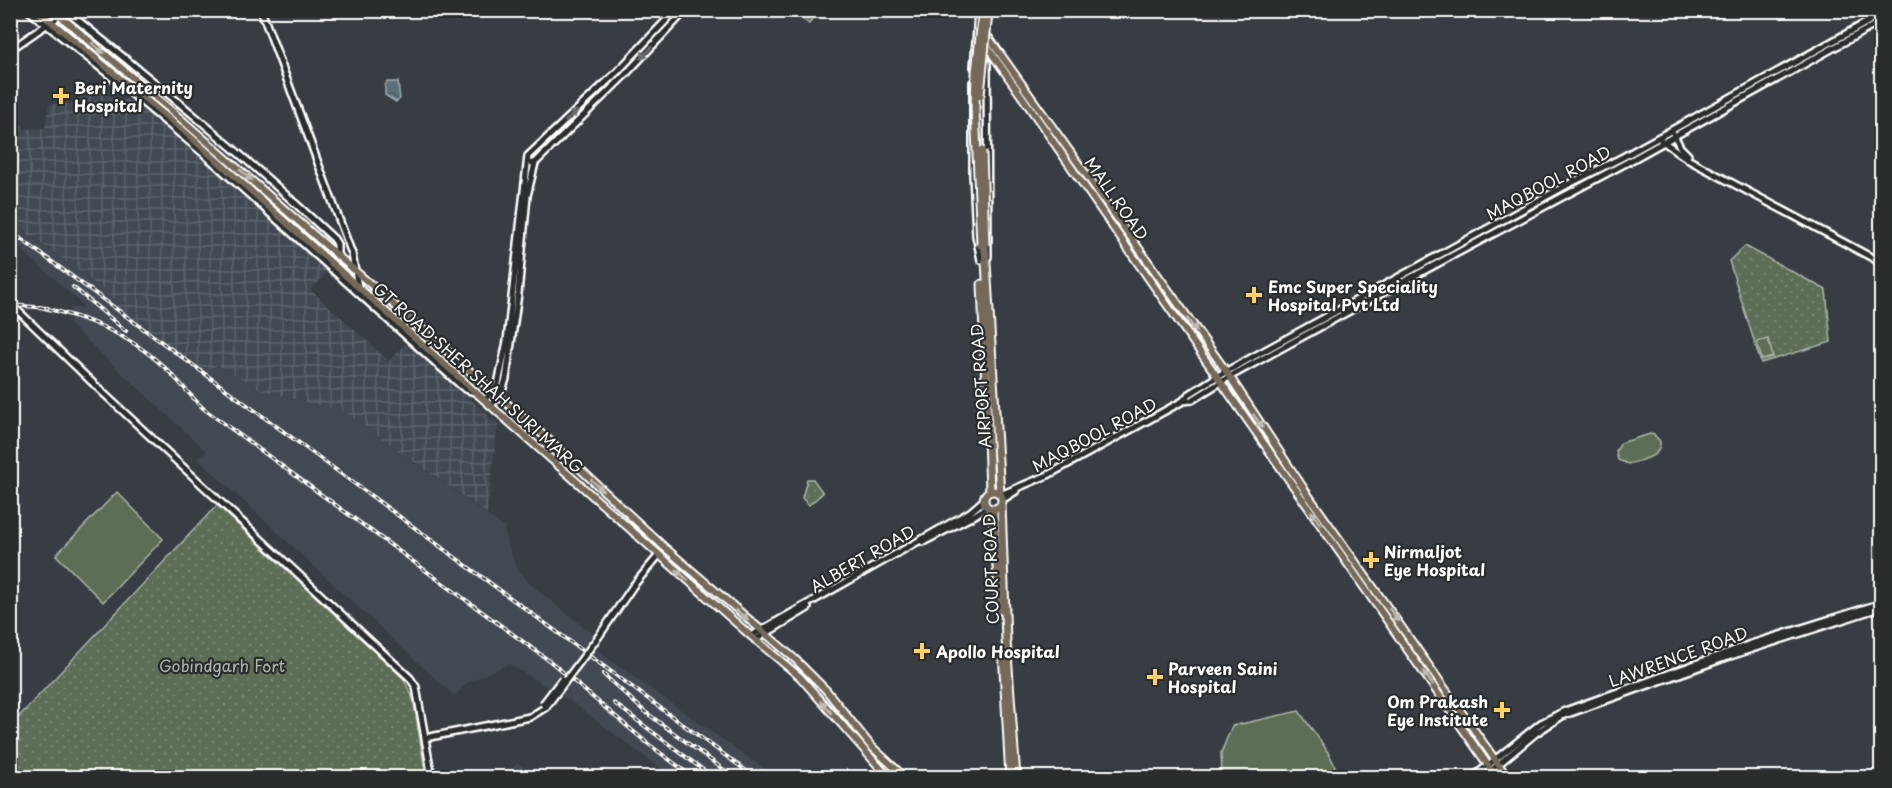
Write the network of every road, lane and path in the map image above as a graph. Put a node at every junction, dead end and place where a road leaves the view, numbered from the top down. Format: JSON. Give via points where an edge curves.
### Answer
{"nodes":[{"id":1,"x":28,"y":10,"type":"edge"},
{"id":2,"x":37,"y":10,"type":"edge"},
{"id":3,"x":53,"y":10,"type":"edge"},
{"id":4,"x":261,"y":10,"type":"edge"},
{"id":5,"x":676,"y":10,"type":"edge"},
{"id":6,"x":686,"y":10,"type":"edge"},
{"id":7,"x":978,"y":10,"type":"edge"},
{"id":8,"x":983,"y":10,"type":"edge"},
{"id":9,"x":990,"y":10,"type":"edge"},
{"id":10,"x":65,"y":12,"type":"edge"},
{"id":11,"x":1881,"y":14,"type":"edge"},
{"id":12,"x":1881,"y":21,"type":"edge"},
{"id":13,"x":49,"y":24,"type":"junction"},
{"id":14,"x":977,"y":29,"type":"junction"},
{"id":15,"x":988,"y":38,"type":"junction"},
{"id":16,"x":988,"y":48,"type":"junction"},
{"id":17,"x":10,"y":50,"type":"edge"},
{"id":18,"x":1673,"y":133,"type":"junction"},
{"id":19,"x":1660,"y":139,"type":"junction"},
{"id":20,"x":536,"y":148,"type":"junction"},
{"id":21,"x":542,"y":155,"type":"junction"},
{"id":22,"x":527,"y":163,"type":"junction"},
{"id":23,"x":534,"y":163,"type":"junction"},
{"id":24,"x":1712,"y":171,"type":"junction"},
{"id":25,"x":983,"y":245,"type":"junction"},
{"id":26,"x":337,"y":256,"type":"junction"},
{"id":27,"x":981,"y":260,"type":"junction"},
{"id":28,"x":1881,"y":263,"type":"edge"},
{"id":29,"x":356,"y":273,"type":"junction"},
{"id":30,"x":986,"y":277,"type":"junction"},
{"id":31,"x":358,"y":287,"type":"junction"},
{"id":32,"x":10,"y":303,"type":"edge"},
{"id":33,"x":1228,"y":374,"type":"junction"},
{"id":34,"x":1220,"y":378,"type":"junction"},
{"id":35,"x":476,"y":392,"type":"junction"},
{"id":36,"x":496,"y":394,"type":"junction"},
{"id":37,"x":485,"y":400,"type":"junction"},
{"id":38,"x":491,"y":406,"type":"junction"},
{"id":39,"x":990,"y":491,"type":"junction"},
{"id":40,"x":1001,"y":498,"type":"junction"},
{"id":41,"x":988,"y":505,"type":"junction"},
{"id":42,"x":659,"y":555,"type":"junction"},
{"id":43,"x":1881,"y":605,"type":"edge"},
{"id":44,"x":762,"y":631,"type":"junction"},
{"id":45,"x":753,"y":638,"type":"junction"},
{"id":46,"x":425,"y":738,"type":"junction"},
{"id":47,"x":1497,"y":761,"type":"junction"},
{"id":48,"x":890,"y":765,"type":"junction"},
{"id":49,"x":1490,"y":767,"type":"junction"},
{"id":50,"x":884,"y":771,"type":"junction"},
{"id":51,"x":432,"y":777,"type":"edge"},
{"id":52,"x":889,"y":777,"type":"edge"},
{"id":53,"x":908,"y":777,"type":"edge"},
{"id":54,"x":1010,"y":777,"type":"edge"},
{"id":55,"x":1016,"y":777,"type":"edge"},
{"id":56,"x":1472,"y":777,"type":"edge"},
{"id":57,"x":1482,"y":777,"type":"edge"},
{"id":58,"x":1497,"y":777,"type":"edge"},
{"id":59,"x":1508,"y":777,"type":"edge"}],
"edges":[{"from":1,"to":13,"type":"street"},
{"from":2,"to":13,"type":"main road","name":"GT ROAD;SHER SHAH SURI MARG"},
{"from":3,"to":10,"type":"main road","name":"GT ROAD;SHER SHAH SURI MARG"},
{"from":4,"to":29,"type":"street"},
{"from":20,"to":5,"type":"street","one_way":true},
{"from":6,"to":21,"type":"street","one_way":true},
{"from":7,"to":14,"type":"main road"},
{"from":8,"to":25,"type":"highway","bridge":true,"via":[[975,108]]},
{"from":9,"to":15,"type":"main road"},
{"from":9,"to":25,"type":"highway","bridge":true,"via":[[980,108]]},
{"from":10,"to":13,"type":"street"},
{"from":10,"to":26,"type":"main road","name":"GT ROAD;SHER SHAH SURI MARG","one_way":true},
{"from":10,"to":26,"type":"street","via":[[298,205],[334,239]]},
{"from":11,"to":18,"type":"street","name":"MAQBOOL ROAD"},
{"from":12,"to":18,"type":"street","name":"MAQBOOL ROAD"},
{"from":13,"to":17,"type":"street"},
{"from":13,"to":31,"type":"main road","name":"GT ROAD;SHER SHAH SURI MARG","via":[[185,132]]},
{"from":13,"to":35,"type":"street","via":[[203,153],[458,383]]},
{"from":14,"to":16,"type":"main road","name":"MALL ROAD"},
{"from":14,"to":27,"type":"street","via":[[972,97],[976,236]]},
{"from":15,"to":16,"type":"main road"},
{"from":15,"to":33,"type":"main road","name":"MALL ROAD","one_way":true},
{"from":16,"to":30,"type":"street","via":[[990,240]]},
{"from":16,"to":34,"type":"main road","name":"MALL ROAD"},
{"from":18,"to":19,"type":"street","name":"MAQBOOL ROAD"},
{"from":18,"to":24,"type":"street","via":[[1684,152]]},
{"from":19,"to":24,"type":"street"},
{"from":19,"to":33,"type":"street","name":"MAQBOOL ROAD"},
{"from":20,"to":21,"type":"street"},
{"from":20,"to":22,"type":"street"},
{"from":21,"to":23,"type":"street"},
{"from":22,"to":23,"type":"street"},
{"from":22,"to":36,"type":"street","via":[[507,341]]},
{"from":23,"to":36,"type":"street","via":[[506,379]]},
{"from":24,"to":28,"type":"street"},
{"from":25,"to":27,"type":"highway"},
{"from":25,"to":30,"type":"highway","name":"AIRPORT ROAD"},
{"from":26,"to":29,"type":"main road","name":"GT ROAD;SHER SHAH SURI MARG"},
{"from":27,"to":39,"type":"highway"},
{"from":29,"to":31,"type":"street"},
{"from":29,"to":36,"type":"main road","name":"GT ROAD;SHER SHAH SURI MARG"},
{"from":30,"to":40,"type":"highway","name":"AIRPORT ROAD"},
{"from":31,"to":35,"type":"main road","name":"GT ROAD;SHER SHAH SURI MARG"},
{"from":32,"to":46,"type":"street","via":[[410,678],[416,687]]},
{"from":33,"to":34,"type":"street","name":"MAQBOOL ROAD"},
{"from":33,"to":47,"type":"main road","name":"MALL ROAD","one_way":true,"via":[[1306,492]]},
{"from":34,"to":40,"type":"street","name":"MAQBOOL ROAD"},
{"from":49,"to":34,"type":"main road","name":"MALL ROAD","one_way":true},
{"from":35,"to":37,"type":"main road","name":"GT ROAD;SHER SHAH SURI MARG"},
{"from":36,"to":37,"type":"street"},
{"from":36,"to":38,"type":"street"},
{"from":36,"to":44,"type":"main road","name":"GT ROAD;SHER SHAH SURI MARG","one_way":true},
{"from":37,"to":38,"type":"main road","name":"GT ROAD;SHER SHAH SURI MARG"},
{"from":38,"to":42,"type":"main road","name":"GT ROAD;SHER SHAH SURI MARG"},
{"from":39,"to":40,"type":"highway"},
{"from":39,"to":41,"type":"highway"},
{"from":40,"to":41,"type":"highway"},
{"from":40,"to":55,"type":"highway","name":"COURT ROAD"},
{"from":41,"to":44,"type":"street","name":"ALBERT ROAD","via":[[867,576]]},
{"from":41,"to":54,"type":"highway","name":"COURT ROAD"},
{"from":45,"to":42,"type":"main road","name":"GT ROAD;SHER SHAH SURI MARG","one_way":true},
{"from":42,"to":46,"type":"street","bridge":true,"via":[[544,706],[530,717]]},
{"from":43,"to":47,"type":"street","name":"LAWRENCE ROAD","via":[[1553,716]]},
{"from":44,"to":45,"type":"street","name":"ALBERT ROAD"},
{"from":44,"to":48,"type":"main road","name":"GT ROAD;SHER SHAH SURI MARG","via":[[826,690]]},
{"from":50,"to":45,"type":"main road","name":"GT ROAD;SHER SHAH SURI MARG","one_way":true,"via":[[800,677]]},
{"from":46,"to":51,"type":"street"},
{"from":47,"to":49,"type":"street","name":"LAWRENCE ROAD"},
{"from":47,"to":59,"type":"main road","name":"MALL ROAD"},
{"from":48,"to":50,"type":"main road"},
{"from":48,"to":53,"type":"main road","name":"GT ROAD;SHER SHAH SURI MARG"},
{"from":49,"to":56,"type":"street"},
{"from":49,"to":57,"type":"street"},
{"from":49,"to":58,"type":"main road","name":"MALL ROAD"},
{"from":50,"to":52,"type":"main road","name":"GT ROAD;SHER SHAH SURI MARG"}]}
